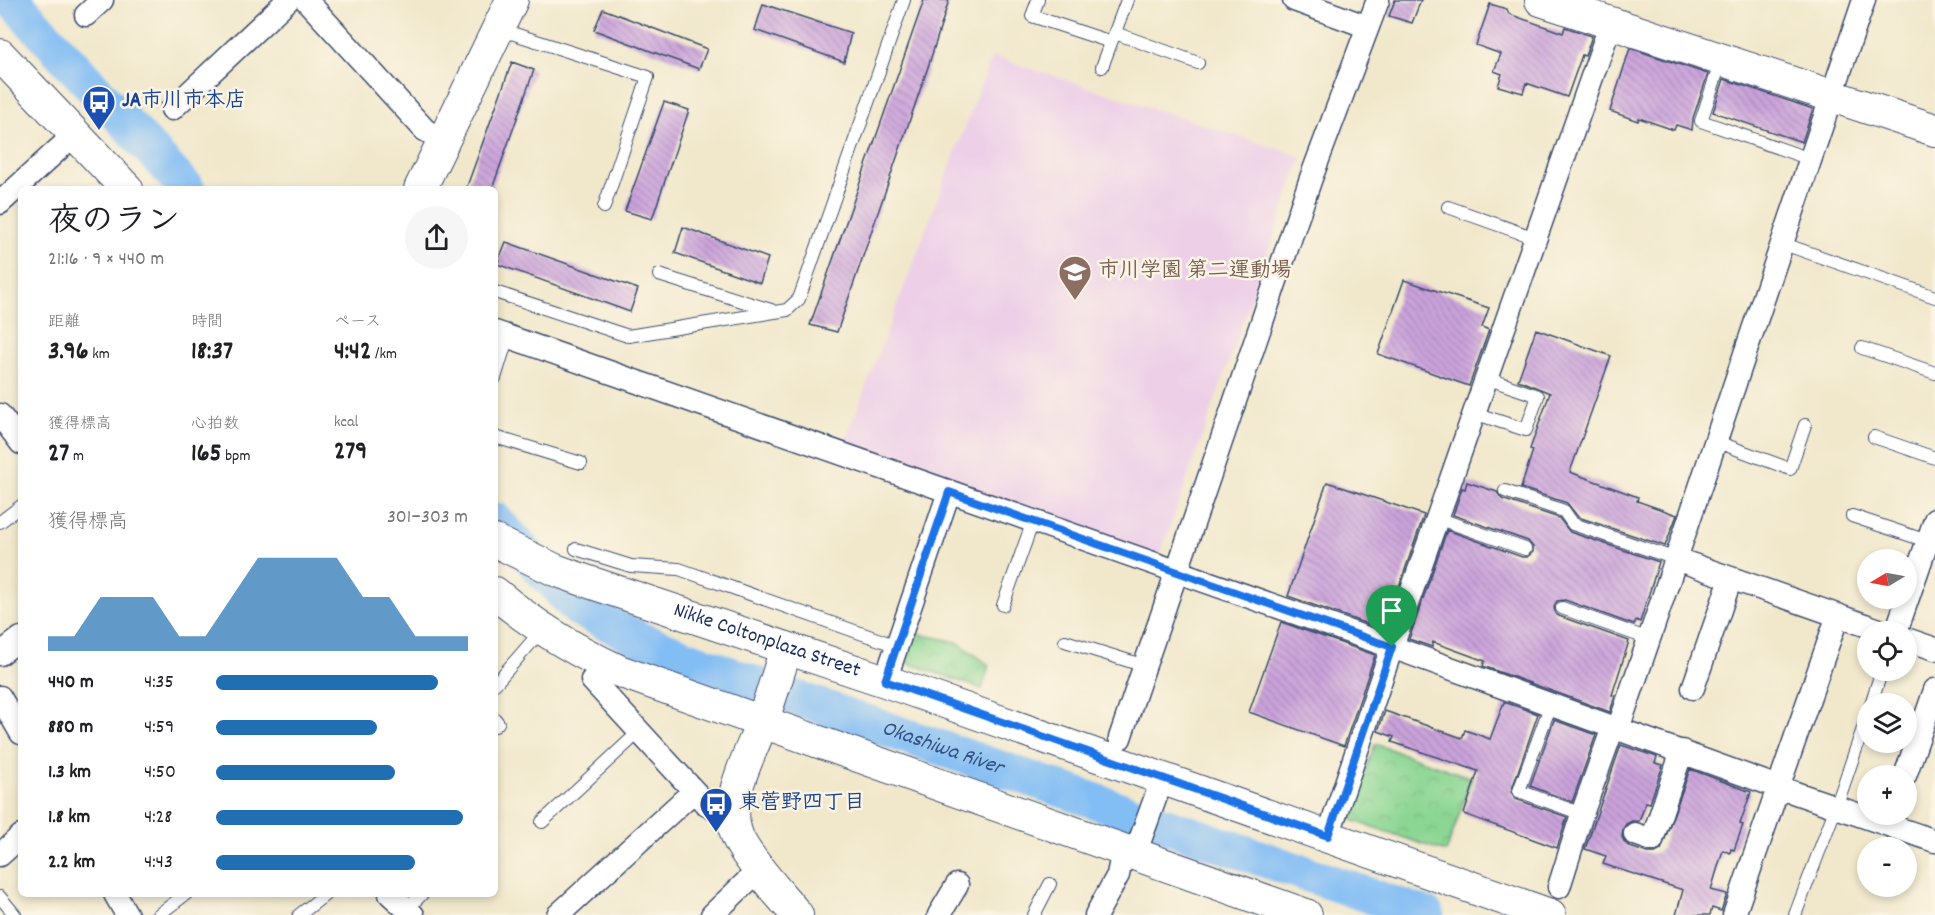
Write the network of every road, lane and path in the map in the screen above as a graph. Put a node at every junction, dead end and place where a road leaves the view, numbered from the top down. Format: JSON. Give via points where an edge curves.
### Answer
{"nodes":[{"id":1,"x":288,"y":0,"type":"edge"},
{"id":2,"x":306,"y":0,"type":"edge"},
{"id":3,"x":512,"y":0,"type":"edge"},
{"id":4,"x":904,"y":0,"type":"edge"},
{"id":5,"x":1038,"y":0,"type":"edge"},
{"id":6,"x":1127,"y":0,"type":"edge"},
{"id":7,"x":1294,"y":0,"type":"edge"},
{"id":8,"x":1378,"y":0,"type":"edge"},
{"id":9,"x":1541,"y":0,"type":"edge"},
{"id":10,"x":1864,"y":0,"type":"edge"},
{"id":11,"x":1611,"y":23,"type":"junction"},
{"id":12,"x":1368,"y":27,"type":"junction"},
{"id":13,"x":498,"y":29,"type":"junction"},
{"id":14,"x":1113,"y":38,"type":"junction"},
{"id":15,"x":0,"y":55,"type":"edge"},
{"id":16,"x":1721,"y":59,"type":"junction"},
{"id":17,"x":1198,"y":63,"type":"dead end"},
{"id":18,"x":1102,"y":67,"type":"dead end"},
{"id":19,"x":1832,"y":96,"type":"junction"},
{"id":20,"x":172,"y":109,"type":"dead end"},
{"id":21,"x":1935,"y":130,"type":"edge"},
{"id":22,"x":74,"y":135,"type":"junction"},
{"id":23,"x":444,"y":141,"type":"junction"},
{"id":24,"x":1810,"y":159,"type":"junction"},
{"id":25,"x":18,"y":186,"type":"edge"},
{"id":26,"x":18,"y":186,"type":"edge"},
{"id":27,"x":124,"y":186,"type":"edge"},
{"id":28,"x":422,"y":186,"type":"edge"},
{"id":29,"x":0,"y":203,"type":"edge"},
{"id":30,"x":604,"y":207,"type":"dead end"},
{"id":31,"x":1448,"y":207,"type":"dead end"},
{"id":32,"x":1535,"y":238,"type":"junction"},
{"id":33,"x":1781,"y":243,"type":"junction"},
{"id":34,"x":659,"y":275,"type":"dead end"},
{"id":35,"x":498,"y":293,"type":"edge"},
{"id":36,"x":1935,"y":297,"type":"edge"},
{"id":37,"x":775,"y":312,"type":"junction"},
{"id":38,"x":502,"y":334,"type":"edge"},
{"id":39,"x":1862,"y":348,"type":"dead end"},
{"id":40,"x":498,"y":359,"type":"edge"},
{"id":41,"x":1935,"y":373,"type":"edge"},
{"id":42,"x":1486,"y":378,"type":"junction"},
{"id":43,"x":1474,"y":414,"type":"junction"},
{"id":44,"x":2,"y":422,"type":"edge"},
{"id":45,"x":1805,"y":425,"type":"dead end"},
{"id":46,"x":1874,"y":437,"type":"dead end"},
{"id":47,"x":498,"y":438,"type":"edge"},
{"id":48,"x":18,"y":440,"type":"edge"},
{"id":49,"x":1715,"y":441,"type":"junction"},
{"id":50,"x":1935,"y":458,"type":"edge"},
{"id":51,"x":580,"y":463,"type":"dead end"},
{"id":52,"x":1505,"y":491,"type":"dead end"},
{"id":53,"x":949,"y":492,"type":"junction"},
{"id":54,"x":18,"y":508,"type":"edge"},
{"id":55,"x":1852,"y":516,"type":"dead end"},
{"id":56,"x":1437,"y":518,"type":"junction"},
{"id":57,"x":1935,"y":520,"type":"edge"},
{"id":58,"x":1033,"y":521,"type":"junction"},
{"id":59,"x":0,"y":522,"type":"edge"},
{"id":60,"x":498,"y":542,"type":"edge"},
{"id":61,"x":576,"y":549,"type":"dead end"},
{"id":62,"x":1525,"y":549,"type":"dead end"},
{"id":63,"x":1928,"y":553,"type":"edge"},
{"id":64,"x":1676,"y":559,"type":"junction"},
{"id":65,"x":1177,"y":572,"type":"junction"},
{"id":66,"x":1731,"y":578,"type":"junction"},
{"id":67,"x":498,"y":595,"type":"edge"},
{"id":68,"x":1003,"y":605,"type":"dead end"},
{"id":69,"x":1562,"y":608,"type":"dead end"},
{"id":70,"x":1838,"y":615,"type":"junction"},
{"id":71,"x":1900,"y":621,"type":"edge"},
{"id":72,"x":1857,"y":622,"type":"edge"},
{"id":73,"x":542,"y":630,"type":"junction"},
{"id":74,"x":1649,"y":639,"type":"junction"},
{"id":75,"x":18,"y":640,"type":"edge"},
{"id":76,"x":1065,"y":641,"type":"dead end"},
{"id":77,"x":1917,"y":643,"type":"edge"},
{"id":78,"x":897,"y":646,"type":"junction"},
{"id":79,"x":1392,"y":647,"type":"junction"},
{"id":80,"x":1935,"y":649,"type":"edge"},
{"id":81,"x":0,"y":654,"type":"edge"},
{"id":82,"x":784,"y":654,"type":"junction"},
{"id":83,"x":1145,"y":666,"type":"junction"},
{"id":84,"x":592,"y":680,"type":"dead end"},
{"id":85,"x":498,"y":681,"type":"edge"},
{"id":86,"x":885,"y":681,"type":"junction"},
{"id":87,"x":1694,"y":688,"type":"dead end"},
{"id":88,"x":1935,"y":690,"type":"edge"},
{"id":89,"x":0,"y":697,"type":"edge"},
{"id":90,"x":1551,"y":704,"type":"junction"},
{"id":91,"x":764,"y":714,"type":"junction"},
{"id":92,"x":18,"y":728,"type":"edge"},
{"id":93,"x":1618,"y":729,"type":"junction"},
{"id":94,"x":640,"y":731,"type":"junction"},
{"id":95,"x":1120,"y":738,"type":"dead end"},
{"id":96,"x":1857,"y":746,"type":"edge"},
{"id":97,"x":1682,"y":751,"type":"junction"},
{"id":98,"x":1909,"y":765,"type":"edge"},
{"id":99,"x":1163,"y":777,"type":"junction"},
{"id":100,"x":1778,"y":787,"type":"junction"},
{"id":101,"x":694,"y":790,"type":"junction"},
{"id":102,"x":1836,"y":807,"type":"junction"},
{"id":103,"x":1857,"y":812,"type":"edge"},
{"id":104,"x":1582,"y":814,"type":"junction"},
{"id":105,"x":542,"y":822,"type":"dead end"},
{"id":106,"x":733,"y":822,"type":"junction"},
{"id":107,"x":1901,"y":825,"type":"edge"},
{"id":108,"x":1635,"y":834,"type":"dead end"},
{"id":109,"x":1328,"y":836,"type":"junction"},
{"id":110,"x":1935,"y":841,"type":"edge"},
{"id":111,"x":1129,"y":852,"type":"junction"},
{"id":112,"x":760,"y":869,"type":"junction"},
{"id":113,"x":1050,"y":884,"type":"dead end"},
{"id":114,"x":957,"y":885,"type":"dead end"},
{"id":115,"x":0,"y":897,"type":"edge"},
{"id":116,"x":117,"y":897,"type":"edge"},
{"id":117,"x":182,"y":897,"type":"edge"},
{"id":118,"x":322,"y":897,"type":"edge"},
{"id":119,"x":1554,"y":901,"type":"edge"},
{"id":120,"x":15,"y":915,"type":"edge"},
{"id":121,"x":127,"y":915,"type":"edge"},
{"id":122,"x":159,"y":915,"type":"edge"},
{"id":123,"x":299,"y":915,"type":"edge"},
{"id":124,"x":558,"y":915,"type":"edge"},
{"id":125,"x":712,"y":915,"type":"edge"},
{"id":126,"x":797,"y":915,"type":"edge"},
{"id":127,"x":939,"y":915,"type":"edge"},
{"id":128,"x":1034,"y":915,"type":"edge"},
{"id":129,"x":1096,"y":915,"type":"edge"},
{"id":130,"x":1306,"y":915,"type":"edge"},
{"id":131,"x":1734,"y":915,"type":"edge"},
{"id":132,"x":1795,"y":915,"type":"edge"}],
"edges":[{"from":1,"to":20,"type":"street"},
{"from":2,"to":23,"type":"street","via":[[425,130]]},
{"from":3,"to":13,"type":"street"},
{"from":4,"to":37,"type":"lane","via":[[799,299],[787,310]]},
{"from":5,"to":14,"type":"lane","via":[[1032,16]]},
{"from":6,"to":14,"type":"lane"},
{"from":7,"to":12,"type":"street"},
{"from":8,"to":12,"type":"street"},
{"from":9,"to":11,"type":"street"},
{"from":10,"to":19,"type":"street"},
{"from":11,"to":16,"type":"street"},
{"from":11,"to":32,"type":"street"},
{"from":12,"to":65,"type":"street","via":[[1311,178]]},
{"from":13,"to":23,"type":"street"},
{"from":13,"to":30,"type":"lane","via":[[648,77]]},
{"from":14,"to":17,"type":"lane"},
{"from":14,"to":18,"type":"lane"},
{"from":15,"to":22,"type":"street"},
{"from":16,"to":19,"type":"street"},
{"from":16,"to":24,"type":"lane","via":[[1701,121]]},
{"from":19,"to":21,"type":"street"},
{"from":19,"to":24,"type":"street"},
{"from":22,"to":26,"type":"street"},
{"from":22,"to":27,"type":"street"},
{"from":23,"to":28,"type":"street"},
{"from":24,"to":33,"type":"street"},
{"from":25,"to":29,"type":"street"},
{"from":31,"to":32,"type":"lane"},
{"from":32,"to":42,"type":"street"},
{"from":33,"to":36,"type":"lane"},
{"from":33,"to":49,"type":"street"},
{"from":34,"to":37,"type":"lane"},
{"from":35,"to":37,"type":"lane","via":[[628,336]]},
{"from":38,"to":40,"type":"lane"},
{"from":38,"to":53,"type":"street"},
{"from":39,"to":41,"type":"lane"},
{"from":42,"to":43,"type":"street"},
{"from":42,"to":43,"type":"lane","via":[[1538,396],[1526,430]]},
{"from":43,"to":56,"type":"street"},
{"from":44,"to":48,"type":"street"},
{"from":45,"to":49,"type":"lane","via":[[1790,469]]},
{"from":46,"to":50,"type":"lane"},
{"from":47,"to":51,"type":"lane"},
{"from":49,"to":64,"type":"street"},
{"from":52,"to":64,"type":"lane","via":[[1564,511],[1573,524]]},
{"from":53,"to":58,"type":"street"},
{"from":53,"to":78,"type":"street"},
{"from":54,"to":59,"type":"lane"},
{"from":55,"to":63,"type":"lane"},
{"from":56,"to":62,"type":"lane"},
{"from":56,"to":79,"type":"street"},
{"from":57,"to":63,"type":"street"},
{"from":58,"to":65,"type":"street"},
{"from":58,"to":68,"type":"lane"},
{"from":60,"to":82,"type":"street","name":"Nikke Coltonplaza Street","via":[[555,570]]},
{"from":61,"to":78,"type":"lane","via":[[632,566],[679,568]]},
{"from":63,"to":71,"type":"street"},
{"from":64,"to":66,"type":"street"},
{"from":64,"to":74,"type":"street"},
{"from":65,"to":79,"type":"street"},
{"from":65,"to":83,"type":"street"},
{"from":66,"to":70,"type":"street"},
{"from":66,"to":87,"type":"street"},
{"from":67,"to":73,"type":"street"},
{"from":69,"to":74,"type":"lane"},
{"from":70,"to":72,"type":"street"},
{"from":70,"to":100,"type":"street"},
{"from":73,"to":85,"type":"lane"},
{"from":73,"to":91,"type":"street","via":[[619,671]]},
{"from":74,"to":93,"type":"street"},
{"from":75,"to":81,"type":"street"},
{"from":76,"to":83,"type":"lane"},
{"from":77,"to":80,"type":"street"},
{"from":78,"to":86,"type":"street"},
{"from":79,"to":90,"type":"street"},
{"from":79,"to":109,"type":"street"},
{"from":82,"to":86,"type":"street","name":"Nikke Coltonplaza Street"},
{"from":82,"to":91,"type":"street"},
{"from":83,"to":95,"type":"street"},
{"from":84,"to":94,"type":"street"},
{"from":86,"to":99,"type":"street","name":"Nikke Coltonplaza Street"},
{"from":88,"to":98,"type":"street"},
{"from":89,"to":92,"type":"street"},
{"from":90,"to":93,"type":"street"},
{"from":90,"to":104,"type":"lane","via":[[1519,791]]},
{"from":91,"to":106,"type":"street","via":[[740,778]]},
{"from":91,"to":111,"type":"street"},
{"from":93,"to":97,"type":"street"},
{"from":93,"to":104,"type":"street","via":[[1611,733]]},
{"from":94,"to":101,"type":"street"},
{"from":94,"to":105,"type":"lane"},
{"from":96,"to":102,"type":"lane"},
{"from":97,"to":100,"type":"street"},
{"from":97,"to":108,"type":"street","via":[[1652,840]]},
{"from":99,"to":109,"type":"street","name":"Nikke Coltonplaza Street"},
{"from":99,"to":111,"type":"street"},
{"from":100,"to":102,"type":"street"},
{"from":100,"to":131,"type":"street"},
{"from":101,"to":106,"type":"street","via":[[705,803]]},
{"from":101,"to":124,"type":"street"},
{"from":102,"to":103,"type":"street"},
{"from":102,"to":132,"type":"lane"},
{"from":104,"to":119,"type":"street"},
{"from":106,"to":112,"type":"street","via":[[739,841]]},
{"from":107,"to":110,"type":"street"},
{"from":109,"to":119,"type":"street","name":"Nikke Coltonplaza Street"},
{"from":111,"to":129,"type":"street"},
{"from":111,"to":130,"type":"street"},
{"from":112,"to":125,"type":"street"},
{"from":112,"to":126,"type":"street"},
{"from":113,"to":128,"type":"lane"},
{"from":114,"to":127,"type":"street"},
{"from":115,"to":120,"type":"lane"},
{"from":116,"to":121,"type":"street"},
{"from":117,"to":122,"type":"lane"},
{"from":118,"to":123,"type":"lane"}]}
